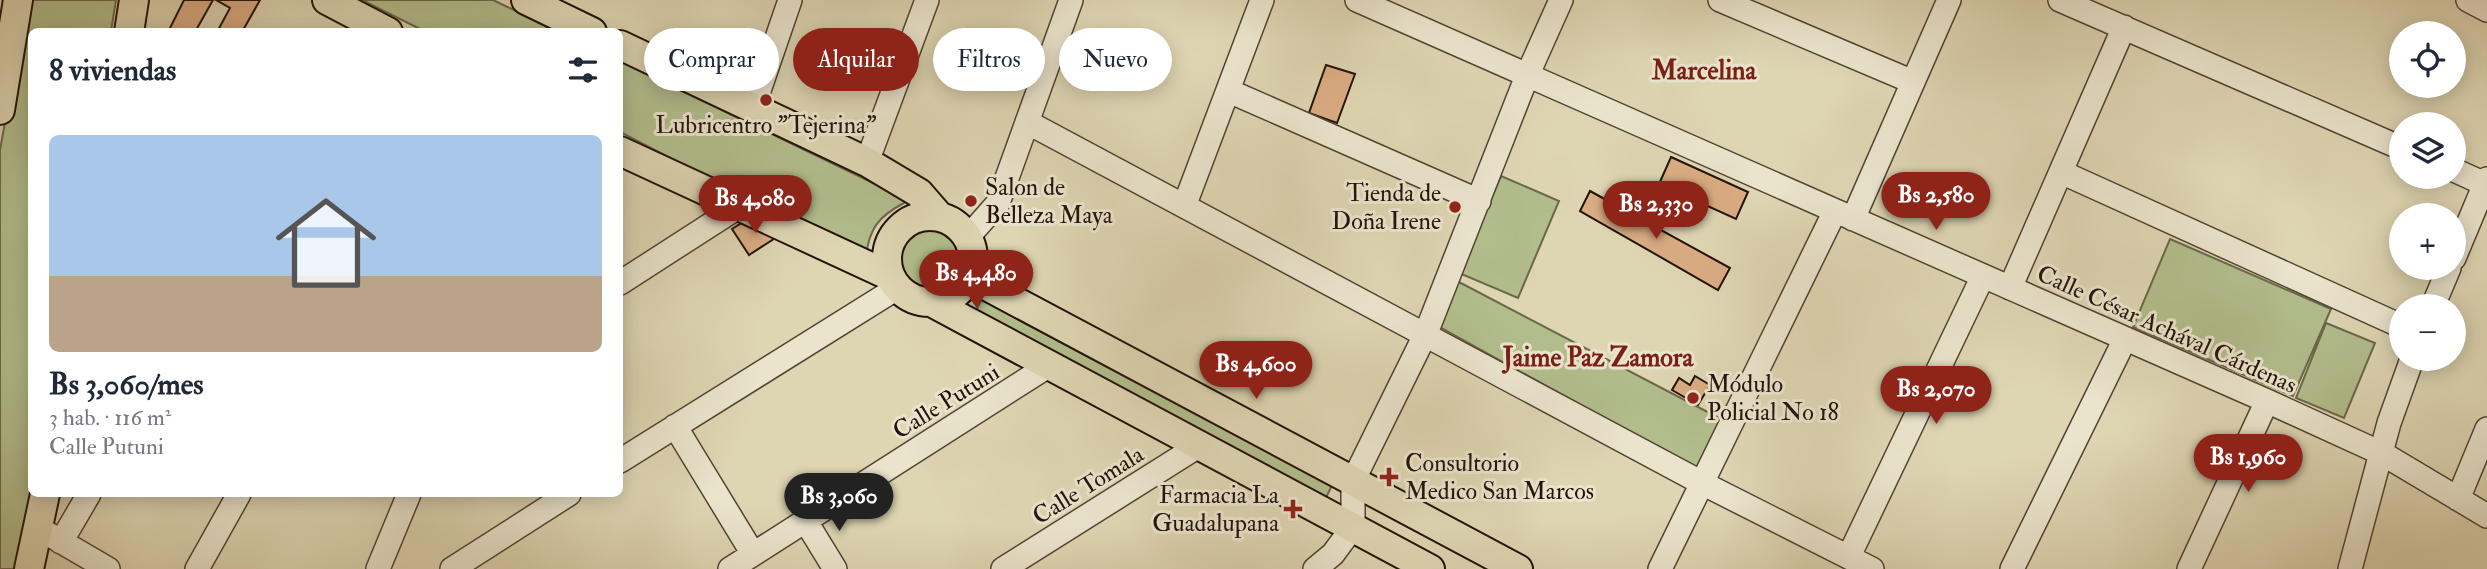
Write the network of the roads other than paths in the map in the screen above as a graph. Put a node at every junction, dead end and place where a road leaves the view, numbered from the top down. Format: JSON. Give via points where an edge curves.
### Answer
{"nodes":[{"id":1,"x":18,"y":0,"type":"edge"},
{"id":2,"x":134,"y":0,"type":"edge"},
{"id":3,"x":327,"y":0,"type":"edge"},
{"id":4,"x":526,"y":0,"type":"edge"},
{"id":5,"x":790,"y":0,"type":"edge"},
{"id":6,"x":927,"y":0,"type":"edge"},
{"id":7,"x":1071,"y":0,"type":"edge"},
{"id":8,"x":1262,"y":0,"type":"edge"},
{"id":9,"x":1357,"y":0,"type":"edge"},
{"id":10,"x":1560,"y":0,"type":"edge"},
{"id":11,"x":1720,"y":0,"type":"edge"},
{"id":12,"x":1949,"y":0,"type":"edge"},
{"id":13,"x":2060,"y":0,"type":"edge"},
{"id":14,"x":2468,"y":0,"type":"edge"},
{"id":15,"x":2487,"y":10,"type":"edge"},
{"id":16,"x":2124,"y":27,"type":"junction"},
{"id":17,"x":130,"y":28,"type":"edge"},
{"id":18,"x":380,"y":28,"type":"edge"},
{"id":19,"x":584,"y":28,"type":"edge"},
{"id":20,"x":623,"y":46,"type":"edge"},
{"id":21,"x":1527,"y":76,"type":"junction"},
{"id":22,"x":1913,"y":82,"type":"junction"},
{"id":23,"x":1229,"y":91,"type":"junction"},
{"id":24,"x":753,"y":108,"type":"junction"},
{"id":25,"x":0,"y":110,"type":"edge"},
{"id":26,"x":1027,"y":122,"type":"junction"},
{"id":27,"x":2389,"y":143,"type":"edge"},
{"id":28,"x":623,"y":152,"type":"edge"},
{"id":29,"x":867,"y":162,"type":"junction"},
{"id":30,"x":2061,"y":172,"type":"junction"},
{"id":31,"x":2466,"y":175,"type":"edge"},
{"id":32,"x":2486,"y":183,"type":"edge"},
{"id":33,"x":1479,"y":201,"type":"junction"},
{"id":34,"x":1185,"y":204,"type":"junction"},
{"id":35,"x":738,"y":207,"type":"junction"},
{"id":36,"x":1844,"y":215,"type":"junction"},
{"id":37,"x":939,"y":216,"type":"junction"},
{"id":38,"x":2466,"y":230,"type":"edge"},
{"id":39,"x":968,"y":237,"type":"junction"},
{"id":40,"x":1983,"y":276,"type":"junction"},
{"id":41,"x":970,"y":277,"type":"junction"},
{"id":42,"x":623,"y":281,"type":"edge"},
{"id":43,"x":894,"y":282,"type":"junction"},
{"id":44,"x":2010,"y":288,"type":"junction"},
{"id":45,"x":933,"y":303,"type":"junction"},
{"id":46,"x":2389,"y":321,"type":"edge"},
{"id":47,"x":1426,"y":334,"type":"junction"},
{"id":48,"x":2125,"y":339,"type":"junction"},
{"id":49,"x":1048,"y":366,"type":"junction"},
{"id":50,"x":2408,"y":371,"type":"edge"},
{"id":51,"x":2267,"y":401,"type":"junction"},
{"id":52,"x":675,"y":426,"type":"junction"},
{"id":53,"x":2487,"y":429,"type":"edge"},
{"id":54,"x":1200,"y":445,"type":"junction"},
{"id":55,"x":2382,"y":454,"type":"junction"},
{"id":56,"x":623,"y":459,"type":"edge"},
{"id":57,"x":1353,"y":481,"type":"junction"},
{"id":58,"x":1702,"y":482,"type":"junction"},
{"id":59,"x":45,"y":497,"type":"edge"},
{"id":60,"x":86,"y":497,"type":"edge"},
{"id":61,"x":237,"y":497,"type":"edge"},
{"id":62,"x":408,"y":497,"type":"edge"},
{"id":63,"x":564,"y":497,"type":"edge"},
{"id":64,"x":2458,"y":499,"type":"junction"},
{"id":65,"x":2487,"y":516,"type":"edge"},
{"id":66,"x":805,"y":520,"type":"junction"},
{"id":67,"x":1353,"y":527,"type":"junction"},
{"id":68,"x":50,"y":535,"type":"junction"},
{"id":69,"x":753,"y":554,"type":"junction"},
{"id":70,"x":1849,"y":556,"type":"junction"},
{"id":71,"x":29,"y":569,"type":"edge"},
{"id":72,"x":108,"y":569,"type":"edge"},
{"id":73,"x":197,"y":569,"type":"edge"},
{"id":74,"x":377,"y":569,"type":"edge"},
{"id":75,"x":452,"y":569,"type":"edge"},
{"id":76,"x":730,"y":569,"type":"edge"},
{"id":77,"x":835,"y":569,"type":"edge"},
{"id":78,"x":1003,"y":569,"type":"edge"},
{"id":79,"x":1315,"y":569,"type":"edge"},
{"id":80,"x":1430,"y":569,"type":"edge"},
{"id":81,"x":1518,"y":569,"type":"edge"},
{"id":82,"x":1660,"y":569,"type":"edge"},
{"id":83,"x":1872,"y":569,"type":"edge"},
{"id":84,"x":2012,"y":569,"type":"edge"},
{"id":85,"x":2189,"y":569,"type":"edge"},
{"id":86,"x":2350,"y":569,"type":"edge"}],
"edges":[{"from":1,"to":25,"type":"main road"},
{"from":2,"to":17,"type":"main road"},
{"from":3,"to":18,"type":"main road"},
{"from":4,"to":19,"type":"main road"},
{"from":5,"to":24,"type":"street"},
{"from":6,"to":29,"type":"street"},
{"from":7,"to":26,"type":"street"},
{"from":8,"to":23,"type":"street"},
{"from":9,"to":21,"type":"street","name":"Calle César Achával Cárdenas"},
{"from":10,"to":21,"type":"street"},
{"from":11,"to":22,"type":"street"},
{"from":12,"to":22,"type":"street"},
{"from":13,"to":16,"type":"street"},
{"from":14,"to":15,"type":"street"},
{"from":16,"to":27,"type":"street"},
{"from":16,"to":30,"type":"street"},
{"from":20,"to":24,"type":"main road"},
{"from":21,"to":33,"type":"street"},
{"from":21,"to":36,"type":"street","name":"Calle César Achával Cárdenas"},
{"from":22,"to":36,"type":"street"},
{"from":23,"to":33,"type":"street"},
{"from":23,"to":34,"type":"street"},
{"from":24,"to":29,"type":"main road"},
{"from":26,"to":34,"type":"street"},
{"from":26,"to":39,"type":"street","via":[[998,204]]},
{"from":28,"to":35,"type":"main road"},
{"from":29,"to":37,"type":"main road","via":[[919,193]]},
{"from":30,"to":44,"type":"street"},
{"from":30,"to":46,"type":"street"},
{"from":31,"to":32,"type":"street"},
{"from":32,"to":38,"type":"street"},
{"from":33,"to":47,"type":"street"},
{"from":34,"to":47,"type":"street"},
{"from":35,"to":42,"type":"street"},
{"from":35,"to":43,"type":"main road"},
{"from":36,"to":40,"type":"street","name":"Calle César Achával Cárdenas"},
{"from":36,"to":58,"type":"street"},
{"from":37,"to":39,"type":"main road"},
{"from":37,"to":43,"type":"main road","via":[[912,219],[901,226],[888,250]]},
{"from":39,"to":41,"type":"main road","via":[[974,257]]},
{"from":40,"to":44,"type":"street","name":"Calle César Achával Cárdenas"},
{"from":40,"to":70,"type":"street"},
{"from":41,"to":45,"type":"main road","via":[[955,295]]},
{"from":41,"to":57,"type":"main road"},
{"from":43,"to":45,"type":"main road","via":[[910,298]]},
{"from":43,"to":52,"type":"street"},
{"from":44,"to":48,"type":"street","name":"Calle César Achával Cárdenas"},
{"from":45,"to":49,"type":"main road"},
{"from":47,"to":57,"type":"street"},
{"from":47,"to":58,"type":"street"},
{"from":48,"to":51,"type":"street","name":"Calle César Achával Cárdenas"},
{"from":48,"to":84,"type":"street"},
{"from":49,"to":54,"type":"main road"},
{"from":49,"to":66,"type":"street","name":"Calle Putuni"},
{"from":50,"to":55,"type":"street"},
{"from":51,"to":55,"type":"street","name":"Calle César Achával Cárdenas"},
{"from":51,"to":85,"type":"street"},
{"from":52,"to":56,"type":"street"},
{"from":52,"to":69,"type":"street"},
{"from":53,"to":64,"type":"street"},
{"from":54,"to":67,"type":"main road"},
{"from":54,"to":78,"type":"street","name":"Calle Tomala"},
{"from":55,"to":64,"type":"street","name":"Calle César Achával Cárdenas"},
{"from":55,"to":86,"type":"street"},
{"from":57,"to":67,"type":"street"},
{"from":57,"to":81,"type":"main road"},
{"from":58,"to":70,"type":"street"},
{"from":58,"to":82,"type":"street"},
{"from":59,"to":68,"type":"main road"},
{"from":60,"to":68,"type":"street"},
{"from":61,"to":73,"type":"street"},
{"from":62,"to":74,"type":"street"},
{"from":63,"to":75,"type":"street"},
{"from":64,"to":65,"type":"street","name":"Calle César Achával Cárdenas"},
{"from":66,"to":69,"type":"street","name":"Calle Putuni"},
{"from":66,"to":77,"type":"street"},
{"from":67,"to":79,"type":"street"},
{"from":67,"to":80,"type":"main road"},
{"from":68,"to":71,"type":"main road"},
{"from":68,"to":72,"type":"street"},
{"from":69,"to":76,"type":"street","name":"Calle Putuni"},
{"from":70,"to":83,"type":"street"}]}
